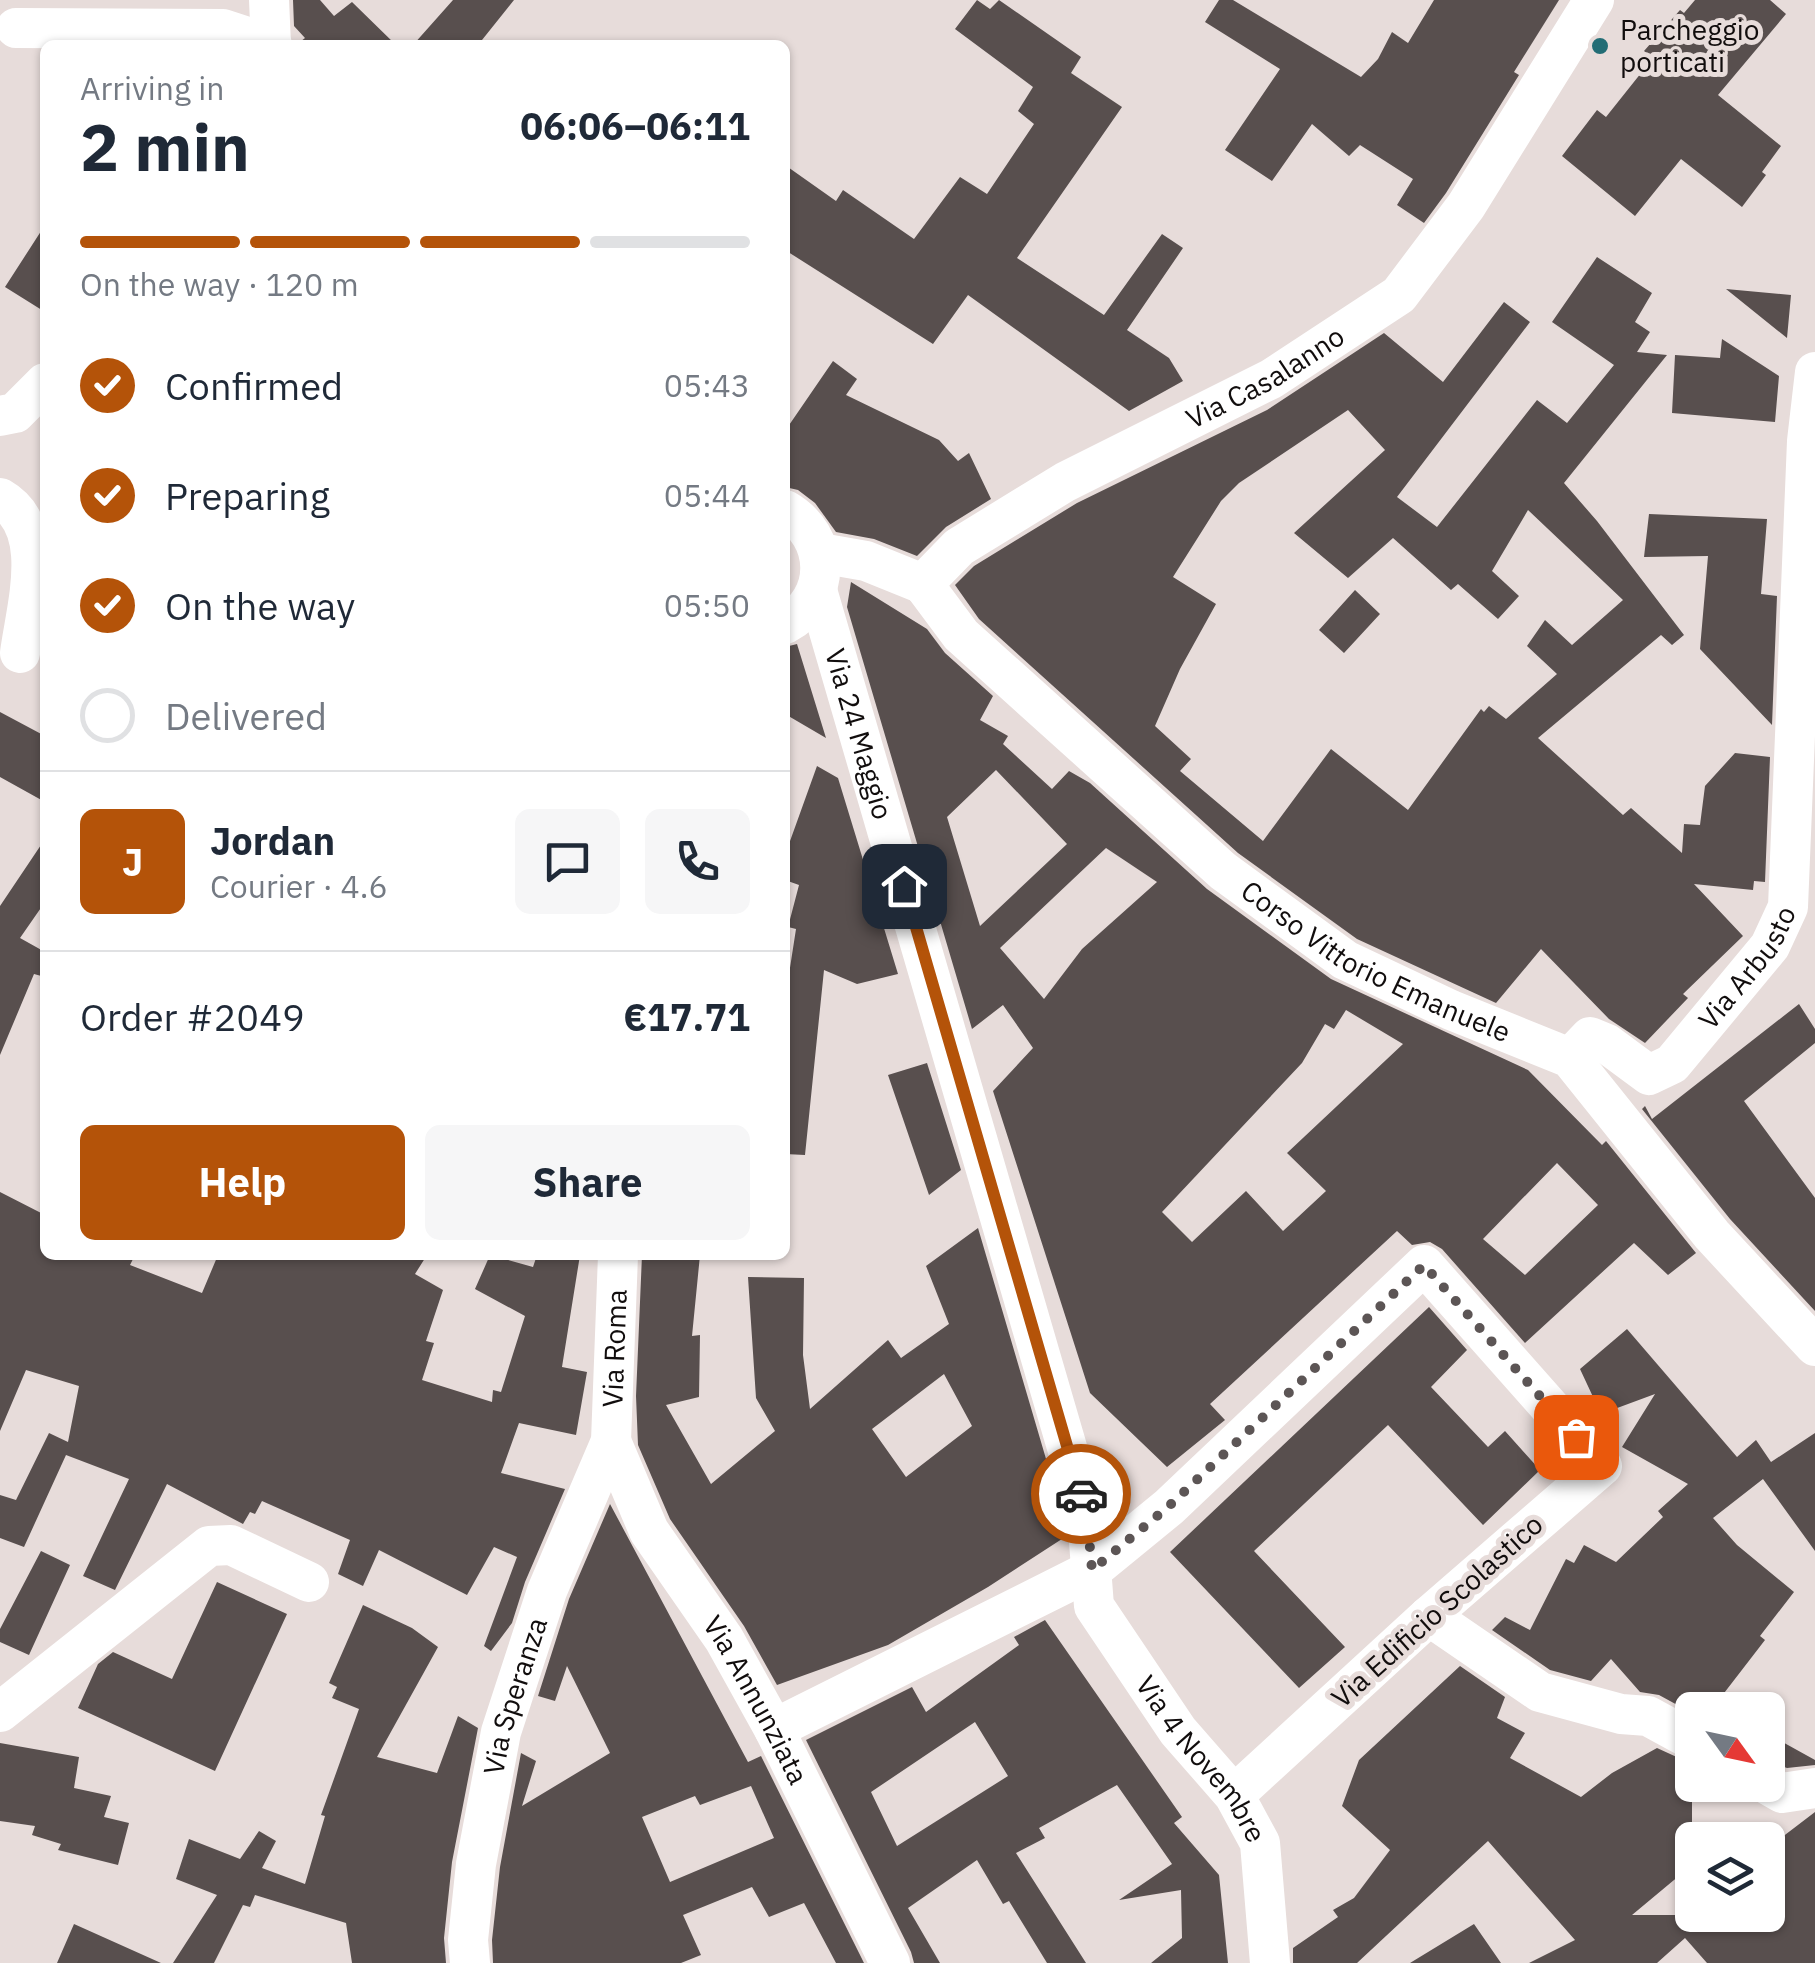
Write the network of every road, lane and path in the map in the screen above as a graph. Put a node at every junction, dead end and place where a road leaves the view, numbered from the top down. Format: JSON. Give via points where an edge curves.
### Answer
{"nodes":[{"id":1,"x":269,"y":0,"type":"edge"},
{"id":2,"x":1594,"y":0,"type":"edge"},
{"id":3,"x":5,"y":30,"type":"edge"},
{"id":4,"x":259,"y":40,"type":"edge"},
{"id":5,"x":272,"y":40,"type":"edge"},
{"id":6,"x":1815,"y":372,"type":"edge"},
{"id":7,"x":40,"y":387,"type":"edge"},
{"id":8,"x":0,"y":416,"type":"edge"},
{"id":9,"x":0,"y":498,"type":"edge"},
{"id":10,"x":790,"y":513,"type":"edge"},
{"id":11,"x":818,"y":572,"type":"junction"},
{"id":12,"x":924,"y":584,"type":"junction"},
{"id":13,"x":790,"y":620,"type":"edge"},
{"id":14,"x":22,"y":660,"type":"edge"},
{"id":15,"x":1570,"y":1058,"type":"junction"},
{"id":16,"x":618,"y":1260,"type":"edge"},
{"id":17,"x":1815,"y":1346,"type":"edge"},
{"id":18,"x":611,"y":1440,"type":"junction"},
{"id":19,"x":1092,"y":1570,"type":"junction"},
{"id":20,"x":309,"y":1582,"type":"dead end"},
{"id":21,"x":1429,"y":1616,"type":"junction"},
{"id":22,"x":0,"y":1712,"type":"edge"},
{"id":23,"x":774,"y":1729,"type":"junction"},
{"id":24,"x":1675,"y":1731,"type":"edge"},
{"id":25,"x":1815,"y":1788,"type":"edge"},
{"id":26,"x":1785,"y":1793,"type":"edge"},
{"id":27,"x":1234,"y":1795,"type":"junction"},
{"id":28,"x":470,"y":1963,"type":"edge"},
{"id":29,"x":890,"y":1963,"type":"edge"},
{"id":30,"x":1270,"y":1963,"type":"edge"}],
"edges":[{"from":1,"to":5,"type":"street"},
{"from":2,"to":12,"type":"street","name":"Via Casalanno","via":[[1466,206],[1400,294],[1270,379],[1050,491],[959,547]]},
{"from":3,"to":4,"type":"street","via":[[207,28]]},
{"from":6,"to":15,"type":"street","name":"Via Arbusto","via":[[1788,907],[1770,946],[1672,1064],[1650,1075],[1590,1037]]},
{"from":7,"to":8,"type":"street","via":[[16,413]]},
{"from":9,"to":14,"type":"street","via":[[27,529],[32,555]]},
{"from":10,"to":11,"type":"street","name":"Via 24 Maggio","via":[[812,533]]},
{"from":11,"to":12,"type":"street","via":[[866,561]]},
{"from":11,"to":13,"type":"street","via":[[807,608]]},
{"from":11,"to":19,"type":"street","name":"Via 24 Maggio","via":[[1087,1516]]},
{"from":12,"to":15,"type":"street","name":"Corso Vittorio Emanuele","via":[[962,635],[1253,896],[1345,960]]},
{"from":15,"to":17,"type":"street","name":"Corso Vittorio Emanuele","via":[[1712,1235]]},
{"from":16,"to":18,"type":"street","name":"Via Roma"},
{"from":18,"to":23,"type":"street","name":"Via Annunziata","via":[[648,1531],[724,1639]]},
{"from":18,"to":28,"type":"street","name":"Via Speranza","via":[[547,1591],[500,1732],[476,1864]]},
{"from":19,"to":21,"type":"street","name":"Via Edificio Scolastico","via":[[1168,1507],[1424,1265],[1602,1466]]},
{"from":19,"to":23,"type":"street","name":"Via Edificio Scolastico"},
{"from":19,"to":27,"type":"street","name":"Via 4 Novembre","via":[[1094,1606],[1178,1731]]},
{"from":20,"to":22,"type":"street","via":[[231,1545],[210,1546]]},
{"from":21,"to":24,"type":"street","via":[[1540,1692],[1648,1716]]},
{"from":21,"to":27,"type":"street","name":"Via Edificio Scolastico"},
{"from":23,"to":29,"type":"street","name":"Via Annunziata"},
{"from":25,"to":26,"type":"street"},
{"from":27,"to":30,"type":"street","name":"Via 4 Novembre","via":[[1260,1843]]}]}
